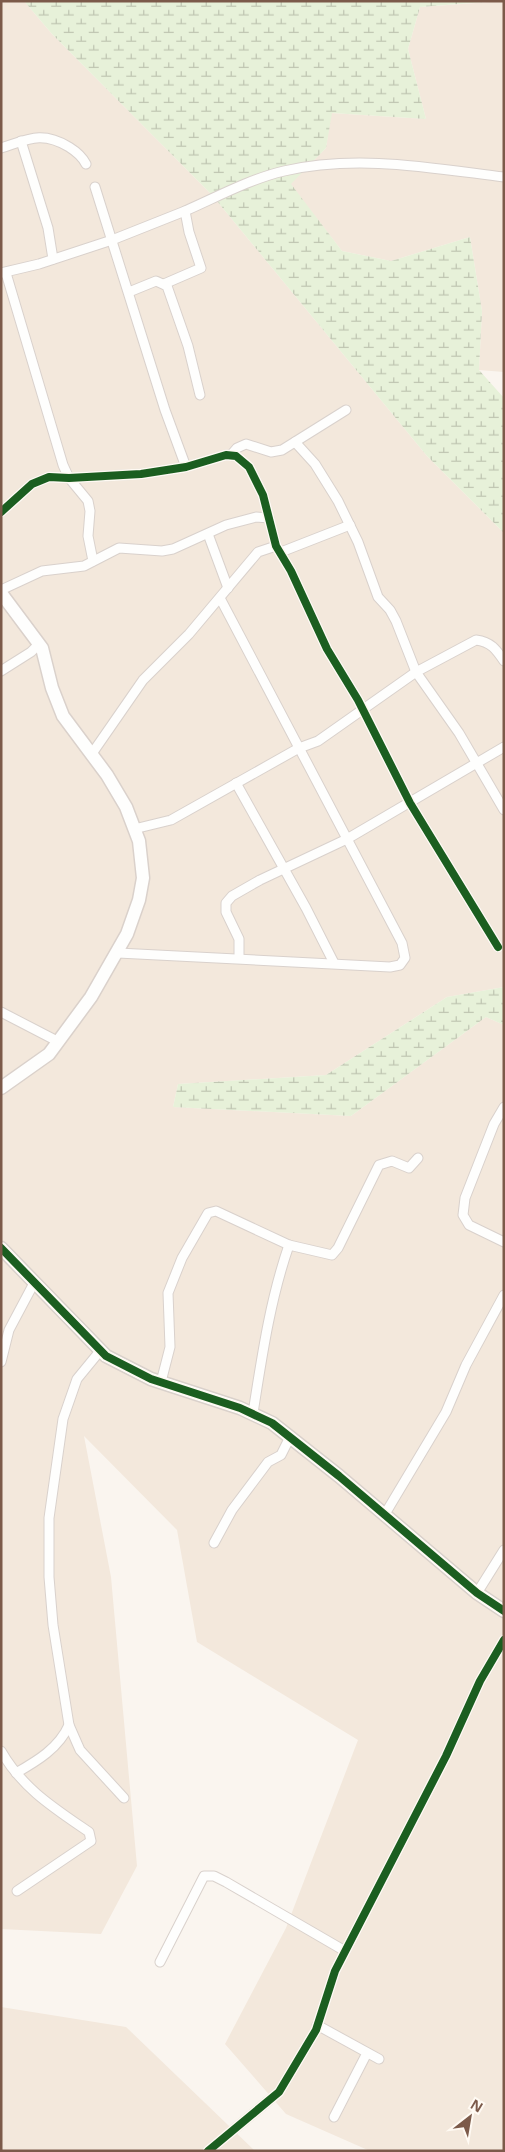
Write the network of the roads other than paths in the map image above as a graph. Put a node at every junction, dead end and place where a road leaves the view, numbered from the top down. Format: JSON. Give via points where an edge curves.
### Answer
{"nodes":[{"id":1,"x":21,"y":141,"type":"junction"},
{"id":2,"x":1,"y":148,"type":"edge"},
{"id":3,"x":86,"y":164,"type":"dead end"},
{"id":4,"x":504,"y":177,"type":"edge"},
{"id":5,"x":95,"y":187,"type":"dead end"},
{"id":6,"x":185,"y":211,"type":"junction"},
{"id":7,"x":112,"y":240,"type":"junction"},
{"id":8,"x":53,"y":260,"type":"junction"},
{"id":9,"x":3,"y":273,"type":"edge"},
{"id":10,"x":164,"y":284,"type":"junction"},
{"id":11,"x":129,"y":292,"type":"junction"},
{"id":12,"x":200,"y":395,"type":"dead end"},
{"id":13,"x":346,"y":410,"type":"dead end"},
{"id":14,"x":295,"y":442,"type":"junction"},
{"id":15,"x":231,"y":454,"type":"junction"},
{"id":16,"x":186,"y":467,"type":"junction"},
{"id":17,"x":69,"y":478,"type":"junction"},
{"id":18,"x":1,"y":512,"type":"edge"},
{"id":19,"x":269,"y":518,"type":"junction"},
{"id":20,"x":350,"y":525,"type":"junction"},
{"id":21,"x":208,"y":534,"type":"junction"},
{"id":22,"x":278,"y":549,"type":"junction"},
{"id":23,"x":93,"y":560,"type":"junction"},
{"id":24,"x":228,"y":588,"type":"junction"},
{"id":25,"x":1,"y":592,"type":"edge"},
{"id":26,"x":220,"y":598,"type":"junction"},
{"id":27,"x":39,"y":644,"type":"junction"},
{"id":28,"x":504,"y":661,"type":"edge"},
{"id":29,"x":1,"y":671,"type":"edge"},
{"id":30,"x":416,"y":672,"type":"junction"},
{"id":31,"x":362,"y":710,"type":"junction"},
{"id":32,"x":504,"y":747,"type":"edge"},
{"id":33,"x":300,"y":748,"type":"junction"},
{"id":34,"x":91,"y":755,"type":"junction"},
{"id":35,"x":477,"y":762,"type":"junction"},
{"id":36,"x":236,"y":783,"type":"junction"},
{"id":37,"x":410,"y":803,"type":"junction"},
{"id":38,"x":504,"y":810,"type":"edge"},
{"id":39,"x":134,"y":829,"type":"junction"},
{"id":40,"x":347,"y":838,"type":"junction"},
{"id":41,"x":284,"y":869,"type":"junction"},
{"id":42,"x":498,"y":947,"type":"dead end"},
{"id":43,"x":118,"y":953,"type":"junction"},
{"id":44,"x":238,"y":958,"type":"junction"},
{"id":45,"x":334,"y":964,"type":"junction"},
{"id":46,"x":1,"y":1012,"type":"edge"},
{"id":47,"x":58,"y":1042,"type":"junction"},
{"id":48,"x":1,"y":1088,"type":"edge"},
{"id":49,"x":504,"y":1106,"type":"edge"},
{"id":50,"x":418,"y":1158,"type":"dead end"},
{"id":51,"x":504,"y":1242,"type":"edge"},
{"id":52,"x":289,"y":1245,"type":"junction"},
{"id":53,"x":1,"y":1248,"type":"edge"},
{"id":54,"x":34,"y":1283,"type":"junction"},
{"id":55,"x":504,"y":1295,"type":"edge"},
{"id":56,"x":100,"y":1351,"type":"junction"},
{"id":57,"x":1,"y":1362,"type":"edge"},
{"id":58,"x":160,"y":1382,"type":"junction"},
{"id":59,"x":253,"y":1413,"type":"junction"},
{"id":60,"x":290,"y":1437,"type":"junction"},
{"id":61,"x":385,"y":1514,"type":"junction"},
{"id":62,"x":214,"y":1543,"type":"dead end"},
{"id":63,"x":504,"y":1550,"type":"edge"},
{"id":64,"x":477,"y":1593,"type":"junction"},
{"id":65,"x":504,"y":1611,"type":"edge"},
{"id":66,"x":504,"y":1640,"type":"edge"},
{"id":67,"x":69,"y":1726,"type":"junction"},
{"id":68,"x":1,"y":1750,"type":"edge"},
{"id":69,"x":16,"y":1773,"type":"junction"},
{"id":70,"x":124,"y":1798,"type":"dead end"},
{"id":71,"x":17,"y":1891,"type":"dead end"},
{"id":72,"x":345,"y":1951,"type":"junction"},
{"id":73,"x":160,"y":1962,"type":"dead end"},
{"id":74,"x":317,"y":2025,"type":"junction"},
{"id":75,"x":367,"y":2053,"type":"junction"},
{"id":76,"x":379,"y":2059,"type":"dead end"},
{"id":77,"x":334,"y":2118,"type":"dead end"},
{"id":78,"x":208,"y":2151,"type":"edge"}],
"edges":[{"from":1,"to":2,"type":"street"},
{"from":1,"to":3,"type":"street","via":[[50,137],[79,153]]},
{"from":1,"to":8,"type":"street","via":[[48,228]]},
{"from":4,"to":6,"type":"street","via":[[421,166],[335,164],[260,178]]},
{"from":5,"to":7,"type":"street"},
{"from":6,"to":7,"type":"street"},
{"from":6,"to":10,"type":"street","via":[[201,268]]},
{"from":7,"to":8,"type":"street"},
{"from":7,"to":11,"type":"street"},
{"from":8,"to":9,"type":"street"},
{"from":9,"to":17,"type":"street"},
{"from":10,"to":11,"type":"street","via":[[156,282]]},
{"from":10,"to":12,"type":"street","via":[[180,320]]},
{"from":11,"to":16,"type":"street"},
{"from":13,"to":14,"type":"street"},
{"from":14,"to":15,"type":"street","via":[[276,452],[246,444]]},
{"from":14,"to":20,"type":"street","via":[[315,464]]},
{"from":15,"to":16,"type":"street"},
{"from":15,"to":19,"type":"street","via":[[249,466],[263,495]]},
{"from":16,"to":17,"type":"street","via":[[141,474]]},
{"from":17,"to":18,"type":"street","via":[[41,479]]},
{"from":17,"to":23,"type":"street","via":[[88,501],[88,536]]},
{"from":19,"to":21,"type":"street","via":[[244,519]]},
{"from":19,"to":22,"type":"street"},
{"from":20,"to":22,"type":"street"},
{"from":20,"to":30,"type":"street","via":[[378,597],[396,621]]},
{"from":21,"to":23,"type":"street","via":[[173,549],[119,548]]},
{"from":21,"to":24,"type":"street"},
{"from":22,"to":24,"type":"street","via":[[258,552]]},
{"from":22,"to":31,"type":"street","via":[[327,649]]},
{"from":23,"to":25,"type":"street","via":[[77,568],[42,571]]},
{"from":24,"to":26,"type":"street"},
{"from":25,"to":27,"type":"street"},
{"from":26,"to":33,"type":"street"},
{"from":26,"to":34,"type":"street","via":[[143,680]]},
{"from":27,"to":29,"type":"street"},
{"from":27,"to":34,"type":"street","via":[[63,716]]},
{"from":28,"to":30,"type":"street","via":[[488,641],[476,640]]},
{"from":30,"to":31,"type":"street"},
{"from":30,"to":35,"type":"street"},
{"from":31,"to":33,"type":"street","via":[[318,741]]},
{"from":31,"to":37,"type":"street"},
{"from":32,"to":35,"type":"street"},
{"from":33,"to":36,"type":"street"},
{"from":33,"to":40,"type":"street"},
{"from":34,"to":39,"type":"street","via":[[126,807]]},
{"from":35,"to":37,"type":"street"},
{"from":35,"to":38,"type":"street"},
{"from":36,"to":39,"type":"street","via":[[171,820]]},
{"from":36,"to":41,"type":"street"},
{"from":37,"to":40,"type":"street"},
{"from":37,"to":42,"type":"street"},
{"from":39,"to":43,"type":"street","via":[[139,841],[143,878],[139,900]]},
{"from":40,"to":41,"type":"street"},
{"from":40,"to":45,"type":"street","via":[[405,953],[403,962],[396,966]]},
{"from":41,"to":44,"type":"street","via":[[232,896],[226,903],[226,912],[239,939]]},
{"from":41,"to":45,"type":"street"},
{"from":43,"to":44,"type":"street"},
{"from":43,"to":47,"type":"street","via":[[91,998]]},
{"from":44,"to":45,"type":"street"},
{"from":46,"to":47,"type":"street"},
{"from":47,"to":48,"type":"street","via":[[49,1054]]},
{"from":49,"to":51,"type":"street","via":[[463,1209],[466,1220],[474,1229]]},
{"from":50,"to":52,"type":"street","via":[[406,1169],[392,1161],[379,1165],[335,1253],[327,1256]]},
{"from":52,"to":58,"type":"street","via":[[216,1211],[203,1218],[168,1293],[170,1347]]},
{"from":52,"to":59,"type":"street","via":[[269,1313]]},
{"from":53,"to":54,"type":"street"},
{"from":54,"to":56,"type":"street"},
{"from":54,"to":57,"type":"street","via":[[10,1330]]},
{"from":55,"to":61,"type":"street","via":[[466,1365],[446,1412]]},
{"from":56,"to":58,"type":"street"},
{"from":56,"to":67,"type":"street","via":[[76,1379],[63,1418],[49,1518],[53,1625]]},
{"from":58,"to":59,"type":"street"},
{"from":59,"to":60,"type":"street"},
{"from":60,"to":61,"type":"street"},
{"from":60,"to":62,"type":"street","via":[[281,1455],[268,1462],[232,1510]]},
{"from":61,"to":64,"type":"street"},
{"from":63,"to":64,"type":"street"},
{"from":64,"to":65,"type":"street"},
{"from":66,"to":72,"type":"street","via":[[480,1681],[442,1764]]},
{"from":67,"to":69,"type":"street","via":[[64,1738],[40,1759]]},
{"from":67,"to":70,"type":"street","via":[[80,1750]]},
{"from":68,"to":69,"type":"street"},
{"from":69,"to":71,"type":"street","via":[[48,1806],[89,1832],[91,1841]]},
{"from":72,"to":73,"type":"street","via":[[226,1882],[214,1876],[204,1876]]},
{"from":72,"to":74,"type":"street"},
{"from":74,"to":75,"type":"street"},
{"from":74,"to":78,"type":"street","via":[[279,2092]]},
{"from":75,"to":76,"type":"street"},
{"from":75,"to":77,"type":"street"}]}
